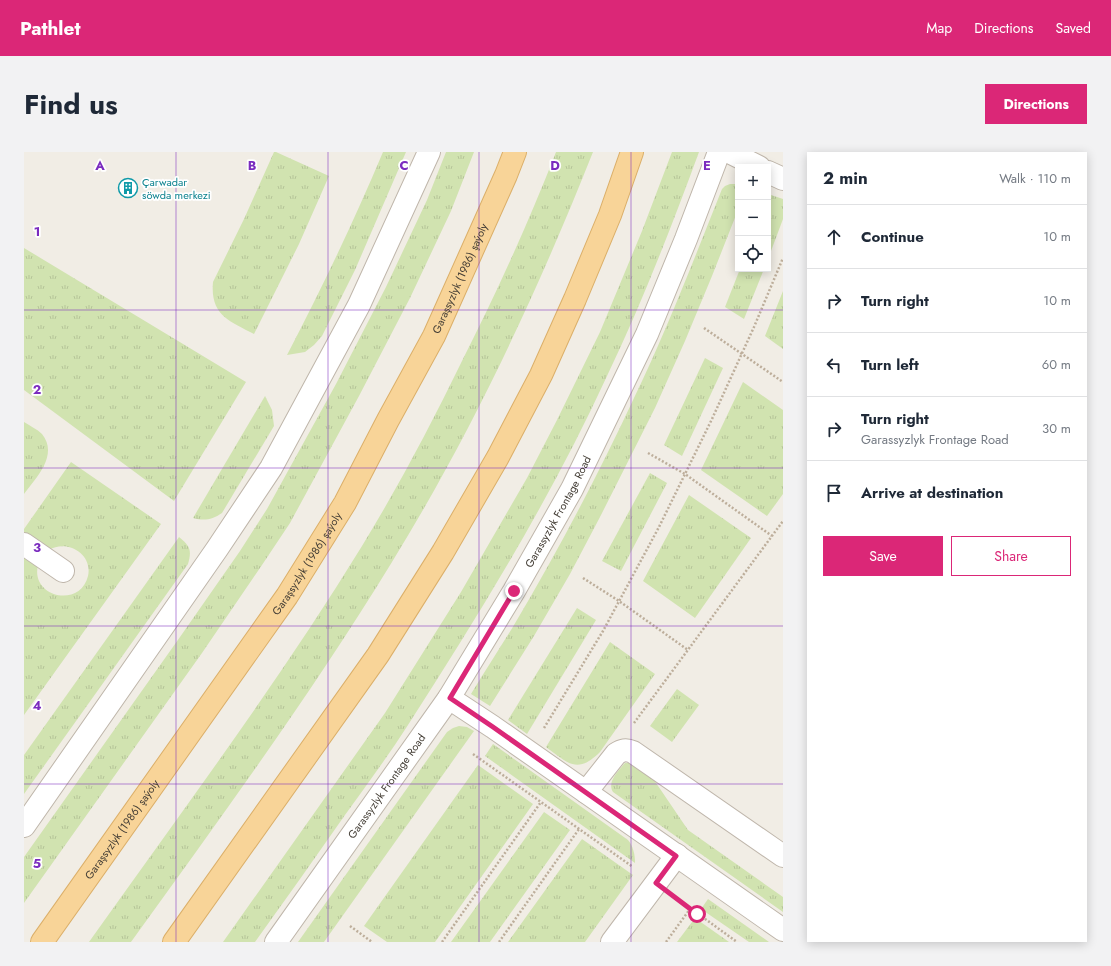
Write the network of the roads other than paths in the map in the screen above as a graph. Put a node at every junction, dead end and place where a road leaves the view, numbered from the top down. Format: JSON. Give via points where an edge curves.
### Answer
{"nodes":[{"id":1,"x":429,"y":152,"type":"edge"},
{"id":2,"x":514,"y":152,"type":"edge"},
{"id":3,"x":632,"y":152,"type":"edge"},
{"id":4,"x":719,"y":152,"type":"edge"},
{"id":5,"x":729,"y":152,"type":"edge"},
{"id":6,"x":753,"y":164,"type":"edge"},
{"id":7,"x":771,"y":173,"type":"edge"},
{"id":8,"x":783,"y":179,"type":"edge"},
{"id":9,"x":24,"y":544,"type":"edge"},
{"id":10,"x":63,"y":571,"type":"dead end"},
{"id":11,"x":450,"y":698,"type":"junction"},
{"id":12,"x":586,"y":792,"type":"junction"},
{"id":13,"x":24,"y":826,"type":"edge"},
{"id":14,"x":676,"y":856,"type":"junction"},
{"id":15,"x":783,"y":856,"type":"edge"},
{"id":16,"x":783,"y":930,"type":"edge"},
{"id":17,"x":42,"y":942,"type":"edge"},
{"id":18,"x":174,"y":942,"type":"edge"},
{"id":19,"x":276,"y":942,"type":"edge"},
{"id":20,"x":612,"y":942,"type":"edge"}],
"edges":[{"from":1,"to":13,"type":"street","via":[[359,305],[271,468]]},
{"from":2,"to":17,"type":"main road","name":"Garaşsyzlyk (1986) şaýoly","via":[[434,336],[345,503],[288,596]]},
{"from":3,"to":18,"type":"main road","via":[[610,215],[541,375],[498,457],[447,545],[378,655]]},
{"from":4,"to":11,"type":"street","name":"Garassyzlyk Frontage Road","via":[[648,334],[572,489]]},
{"from":5,"to":6,"type":"street"},
{"from":7,"to":8,"type":"street"},
{"from":9,"to":10,"type":"street"},
{"from":11,"to":12,"type":"street"},
{"from":11,"to":19,"type":"street","name":"Garassyzlyk Frontage Road"},
{"from":12,"to":14,"type":"street"},
{"from":12,"to":15,"type":"street","via":[[616,754],[628,750]]},
{"from":14,"to":16,"type":"street"},
{"from":14,"to":20,"type":"street"}]}
